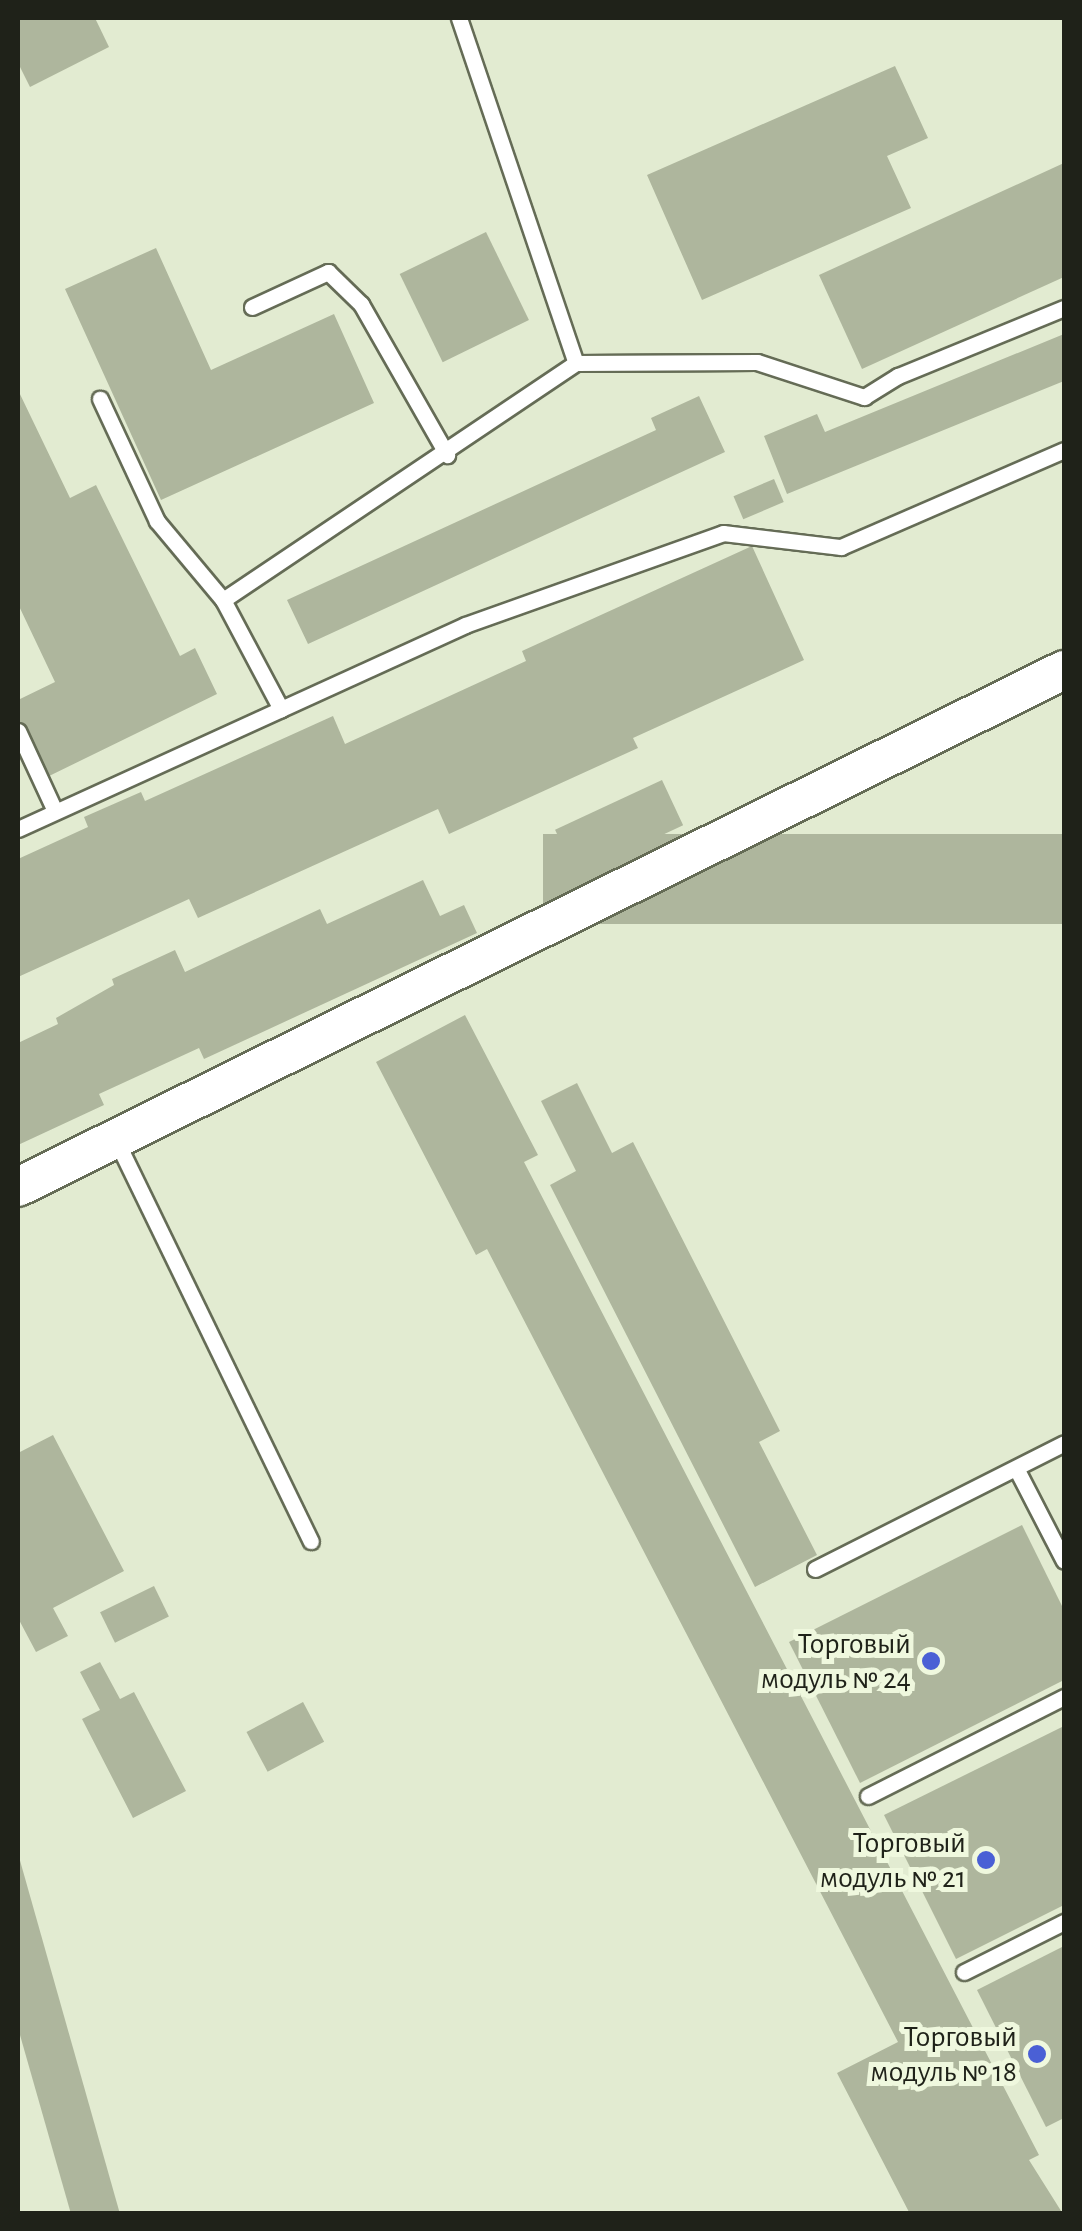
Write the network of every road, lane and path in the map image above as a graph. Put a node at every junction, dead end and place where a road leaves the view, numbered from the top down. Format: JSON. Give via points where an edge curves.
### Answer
{"nodes":[{"id":1,"x":459,"y":18,"type":"edge"},
{"id":2,"x":252,"y":308,"type":"dead end"},
{"id":3,"x":1064,"y":308,"type":"edge"},
{"id":4,"x":576,"y":363,"type":"junction"},
{"id":5,"x":100,"y":398,"type":"dead end"},
{"id":6,"x":1064,"y":450,"type":"edge"},
{"id":7,"x":447,"y":455,"type":"junction"},
{"id":8,"x":223,"y":600,"type":"junction"},
{"id":9,"x":1064,"y":670,"type":"edge"},
{"id":10,"x":282,"y":710,"type":"junction"},
{"id":11,"x":18,"y":731,"type":"edge"},
{"id":12,"x":55,"y":811,"type":"junction"},
{"id":13,"x":18,"y":829,"type":"edge"},
{"id":14,"x":116,"y":1140,"type":"junction"},
{"id":15,"x":18,"y":1187,"type":"edge"},
{"id":16,"x":1064,"y":1442,"type":"edge"},
{"id":17,"x":1017,"y":1470,"type":"junction"},
{"id":18,"x":311,"y":1541,"type":"dead end"},
{"id":19,"x":1064,"y":1562,"type":"edge"},
{"id":20,"x":815,"y":1569,"type":"dead end"},
{"id":21,"x":1064,"y":1697,"type":"edge"},
{"id":22,"x":868,"y":1796,"type":"dead end"},
{"id":23,"x":1064,"y":1922,"type":"edge"},
{"id":24,"x":964,"y":1972,"type":"dead end"}],
"edges":[{"from":1,"to":4,"type":"lane"},
{"from":2,"to":7,"type":"lane","via":[[328,272],[361,304]]},
{"from":3,"to":4,"type":"lane","via":[[898,376],[864,397],[757,362]]},
{"from":4,"to":7,"type":"lane"},
{"from":5,"to":8,"type":"lane","via":[[157,521]]},
{"from":6,"to":10,"type":"lane","via":[[841,546],[724,533],[465,625]]},
{"from":7,"to":8,"type":"lane"},
{"from":8,"to":10,"type":"lane"},
{"from":9,"to":14,"type":"street"},
{"from":10,"to":12,"type":"lane"},
{"from":11,"to":12,"type":"lane"},
{"from":12,"to":13,"type":"lane"},
{"from":14,"to":15,"type":"street"},
{"from":14,"to":18,"type":"lane"},
{"from":16,"to":17,"type":"lane"},
{"from":17,"to":19,"type":"lane"},
{"from":17,"to":20,"type":"lane"},
{"from":21,"to":22,"type":"lane"},
{"from":23,"to":24,"type":"lane"}]}
